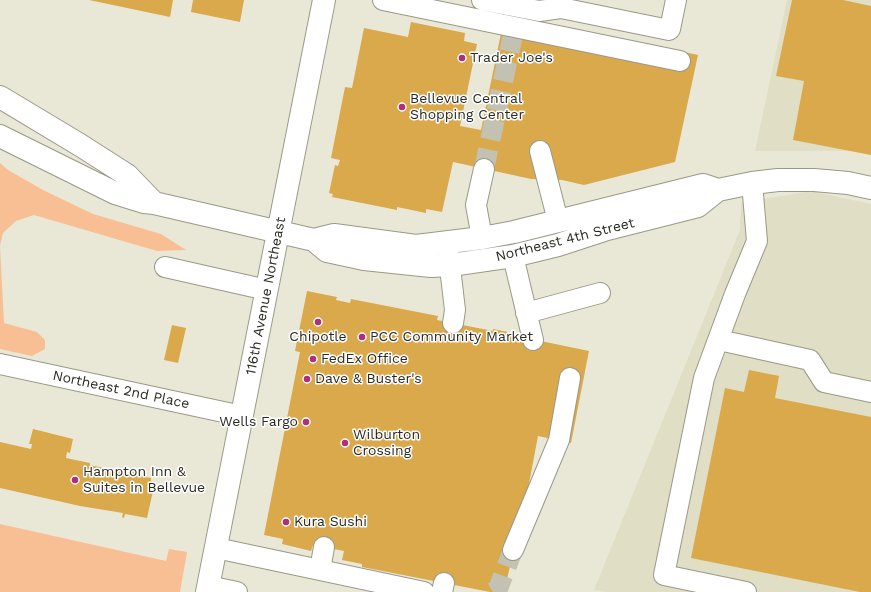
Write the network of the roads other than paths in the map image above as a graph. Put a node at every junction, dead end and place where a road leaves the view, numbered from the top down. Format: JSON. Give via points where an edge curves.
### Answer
{"nodes":[{"id":1,"x":324,"y":0,"type":"edge"},
{"id":2,"x":383,"y":0,"type":"edge"},
{"id":3,"x":482,"y":0,"type":"edge"},
{"id":4,"x":676,"y":0,"type":"edge"},
{"id":5,"x":680,"y":61,"type":"dead end"},
{"id":6,"x":0,"y":97,"type":"edge"},
{"id":7,"x":0,"y":136,"type":"edge"},
{"id":8,"x":540,"y":151,"type":"dead end"},
{"id":9,"x":484,"y":169,"type":"tunnel mouth"},
{"id":10,"x":752,"y":183,"type":"junction"},
{"id":11,"x":871,"y":188,"type":"edge"},
{"id":12,"x":718,"y":190,"type":"junction"},
{"id":13,"x":154,"y":203,"type":"junction"},
{"id":14,"x":558,"y":221,"type":"junction"},
{"id":15,"x":279,"y":232,"type":"junction"},
{"id":16,"x":482,"y":238,"type":"junction"},
{"id":17,"x":314,"y":240,"type":"junction"},
{"id":18,"x":447,"y":242,"type":"junction"},
{"id":19,"x":513,"y":256,"type":"junction"},
{"id":20,"x":451,"y":265,"type":"junction"},
{"id":21,"x":165,"y":267,"type":"dead end"},
{"id":22,"x":267,"y":290,"type":"junction"},
{"id":23,"x":600,"y":294,"type":"dead end"},
{"id":24,"x":526,"y":313,"type":"junction"},
{"id":25,"x":453,"y":323,"type":"dead end"},
{"id":26,"x":532,"y":340,"type":"dead end"},
{"id":27,"x":719,"y":340,"type":"junction"},
{"id":28,"x":0,"y":364,"type":"edge"},
{"id":29,"x":570,"y":378,"type":"dead end"},
{"id":30,"x":871,"y":392,"type":"edge"},
{"id":31,"x":242,"y":416,"type":"junction"},
{"id":32,"x":324,"y":547,"type":"dead end"},
{"id":33,"x":216,"y":548,"type":"junction"},
{"id":34,"x":513,"y":550,"type":"tunnel mouth"},
{"id":35,"x":320,"y":570,"type":"junction"},
{"id":36,"x":208,"y":589,"type":"edge"},
{"id":37,"x":237,"y":592,"type":"edge"},
{"id":38,"x":424,"y":592,"type":"edge"},
{"id":39,"x":746,"y":592,"type":"edge"}],
"edges":[{"from":1,"to":15,"type":"main road","name":"116th Avenue Northeast"},
{"from":2,"to":5,"type":"street","via":[[514,31]]},
{"from":3,"to":4,"type":"street","via":[[539,11],[561,8],[669,30]]},
{"from":6,"to":13,"type":"main road","via":[[127,175]]},
{"from":7,"to":13,"type":"main road","name":"Northeast 4th Street","via":[[115,193]]},
{"from":8,"to":14,"type":"street"},
{"from":9,"to":16,"type":"street","via":[[476,205]]},
{"from":10,"to":11,"type":"main road","name":"Northeast 4th Street","via":[[814,180]]},
{"from":10,"to":12,"type":"main road","name":"Northeast 4th Street"},
{"from":10,"to":27,"type":"street","via":[[757,241]]},
{"from":12,"to":14,"type":"main road","name":"Northeast 4th Street","via":[[703,185]]},
{"from":12,"to":19,"type":"main road","name":"Northeast 4th Street","via":[[698,206]]},
{"from":13,"to":15,"type":"main road","name":"Northeast 4th Street"},
{"from":14,"to":16,"type":"main road","name":"Northeast 4th Street"},
{"from":15,"to":17,"type":"main road","name":"Northeast 4th Street"},
{"from":15,"to":22,"type":"main road","name":"116th Avenue Northeast"},
{"from":16,"to":18,"type":"main road","name":"Northeast 4th Street"},
{"from":17,"to":18,"type":"main road","name":"Northeast 4th Street","via":[[334,235],[416,246]]},
{"from":17,"to":20,"type":"main road","name":"Northeast 4th Street","via":[[327,251],[364,260],[431,266]]},
{"from":18,"to":20,"type":"street"},
{"from":19,"to":20,"type":"main road","name":"Northeast 4th Street"},
{"from":19,"to":24,"type":"street"},
{"from":20,"to":25,"type":"street","via":[[456,310]]},
{"from":21,"to":22,"type":"street"},
{"from":22,"to":31,"type":"main road","name":"116th Avenue Northeast"},
{"from":23,"to":24,"type":"street"},
{"from":24,"to":26,"type":"street"},
{"from":27,"to":30,"type":"street","via":[[810,360],[824,382]]},
{"from":27,"to":39,"type":"street","via":[[704,378],[664,575]]},
{"from":28,"to":31,"type":"street","name":"Northeast 2nd Place"},
{"from":29,"to":34,"type":"street","via":[[559,440]]},
{"from":31,"to":33,"type":"main road","name":"116th Avenue Northeast"},
{"from":32,"to":35,"type":"street"},
{"from":33,"to":35,"type":"street"},
{"from":33,"to":36,"type":"main road","name":"116th Avenue Northeast"},
{"from":35,"to":38,"type":"street"},
{"from":36,"to":37,"type":"street"}]}
